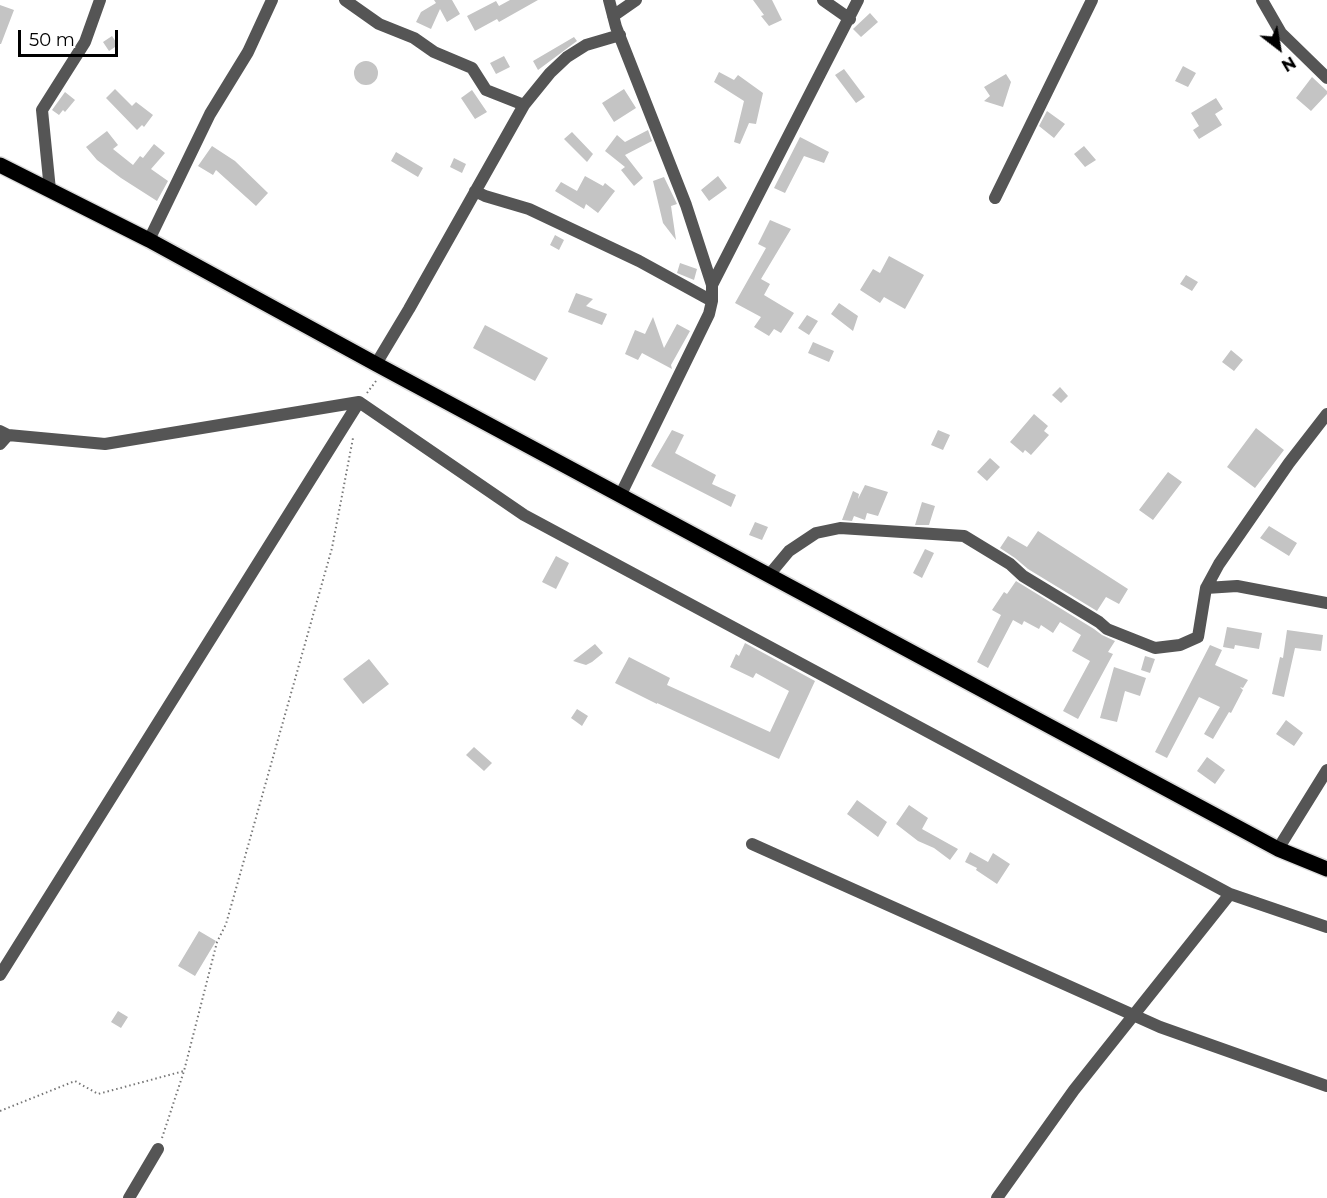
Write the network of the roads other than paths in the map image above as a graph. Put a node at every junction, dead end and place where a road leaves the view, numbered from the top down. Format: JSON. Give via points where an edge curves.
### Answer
{"nodes":[{"id":1,"x":100,"y":0,"type":"edge"},
{"id":2,"x":272,"y":0,"type":"edge"},
{"id":3,"x":345,"y":0,"type":"edge"},
{"id":4,"x":609,"y":0,"type":"edge"},
{"id":5,"x":636,"y":0,"type":"edge"},
{"id":6,"x":824,"y":0,"type":"edge"},
{"id":7,"x":858,"y":0,"type":"edge"},
{"id":8,"x":1092,"y":0,"type":"edge"},
{"id":9,"x":1262,"y":0,"type":"edge"},
{"id":10,"x":613,"y":16,"type":"junction"},
{"id":11,"x":850,"y":19,"type":"junction"},
{"id":12,"x":620,"y":35,"type":"junction"},
{"id":13,"x":1327,"y":78,"type":"edge"},
{"id":14,"x":524,"y":105,"type":"junction"},
{"id":15,"x":0,"y":165,"type":"edge"},
{"id":16,"x":50,"y":190,"type":"junction"},
{"id":17,"x":475,"y":191,"type":"junction"},
{"id":18,"x":995,"y":198,"type":"dead end"},
{"id":19,"x":149,"y":240,"type":"junction"},
{"id":20,"x":712,"y":285,"type":"junction"},
{"id":21,"x":712,"y":302,"type":"junction"},
{"id":22,"x":381,"y":367,"type":"junction"},
{"id":23,"x":359,"y":402,"type":"junction"},
{"id":24,"x":1327,"y":414,"type":"edge"},
{"id":25,"x":3,"y":437,"type":"edge"},
{"id":26,"x":621,"y":496,"type":"junction"},
{"id":27,"x":769,"y":575,"type":"junction"},
{"id":28,"x":1206,"y":588,"type":"junction"},
{"id":29,"x":1327,"y":603,"type":"edge"},
{"id":30,"x":1327,"y":770,"type":"edge"},
{"id":31,"x":752,"y":844,"type":"dead end"},
{"id":32,"x":1278,"y":849,"type":"junction"},
{"id":33,"x":1327,"y":869,"type":"edge"},
{"id":34,"x":1230,"y":894,"type":"junction"},
{"id":35,"x":1327,"y":927,"type":"edge"},
{"id":36,"x":0,"y":975,"type":"edge"},
{"id":37,"x":1133,"y":1015,"type":"junction"},
{"id":38,"x":1327,"y":1086,"type":"edge"},
{"id":39,"x":158,"y":1149,"type":"road end"},
{"id":40,"x":129,"y":1198,"type":"edge"},
{"id":41,"x":997,"y":1198,"type":"edge"}],
"edges":[{"from":1,"to":16,"type":"street","via":[[85,42],[42,110]]},
{"from":2,"to":19,"type":"street","via":[[248,52],[210,114]]},
{"from":3,"to":14,"type":"street","via":[[380,24],[472,68],[486,90]]},
{"from":4,"to":10,"type":"street"},
{"from":5,"to":10,"type":"street"},
{"from":6,"to":11,"type":"street"},
{"from":7,"to":11,"type":"street"},
{"from":8,"to":18,"type":"street"},
{"from":9,"to":13,"type":"street","via":[[1281,33]]},
{"from":10,"to":12,"type":"street"},
{"from":11,"to":20,"type":"street"},
{"from":12,"to":14,"type":"street","via":[[586,45],[567,57]]},
{"from":12,"to":20,"type":"street","via":[[686,205]]},
{"from":14,"to":17,"type":"street"},
{"from":15,"to":16,"type":"main road"},
{"from":16,"to":19,"type":"main road"},
{"from":17,"to":21,"type":"street","via":[[530,209],[639,261]]},
{"from":17,"to":22,"type":"street"},
{"from":19,"to":22,"type":"main road"},
{"from":20,"to":21,"type":"street"},
{"from":21,"to":26,"type":"street"},
{"from":22,"to":26,"type":"main road"},
{"from":23,"to":25,"type":"street","via":[[105,444]]},
{"from":23,"to":34,"type":"street","via":[[524,515]]},
{"from":23,"to":36,"type":"street"},
{"from":24,"to":28,"type":"street","via":[[1257,509]]},
{"from":26,"to":27,"type":"main road"},
{"from":27,"to":28,"type":"street","via":[[789,550],[816,533],[840,528],[964,536],[1107,629],[1155,648],[1180,645],[1198,637]]},
{"from":27,"to":32,"type":"main road"},
{"from":28,"to":29,"type":"street","via":[[1238,586]]},
{"from":30,"to":32,"type":"street"},
{"from":31,"to":37,"type":"street"},
{"from":32,"to":33,"type":"main road"},
{"from":34,"to":35,"type":"street"},
{"from":34,"to":37,"type":"street"},
{"from":37,"to":38,"type":"street"},
{"from":37,"to":41,"type":"street"},
{"from":39,"to":40,"type":"street"}]}
